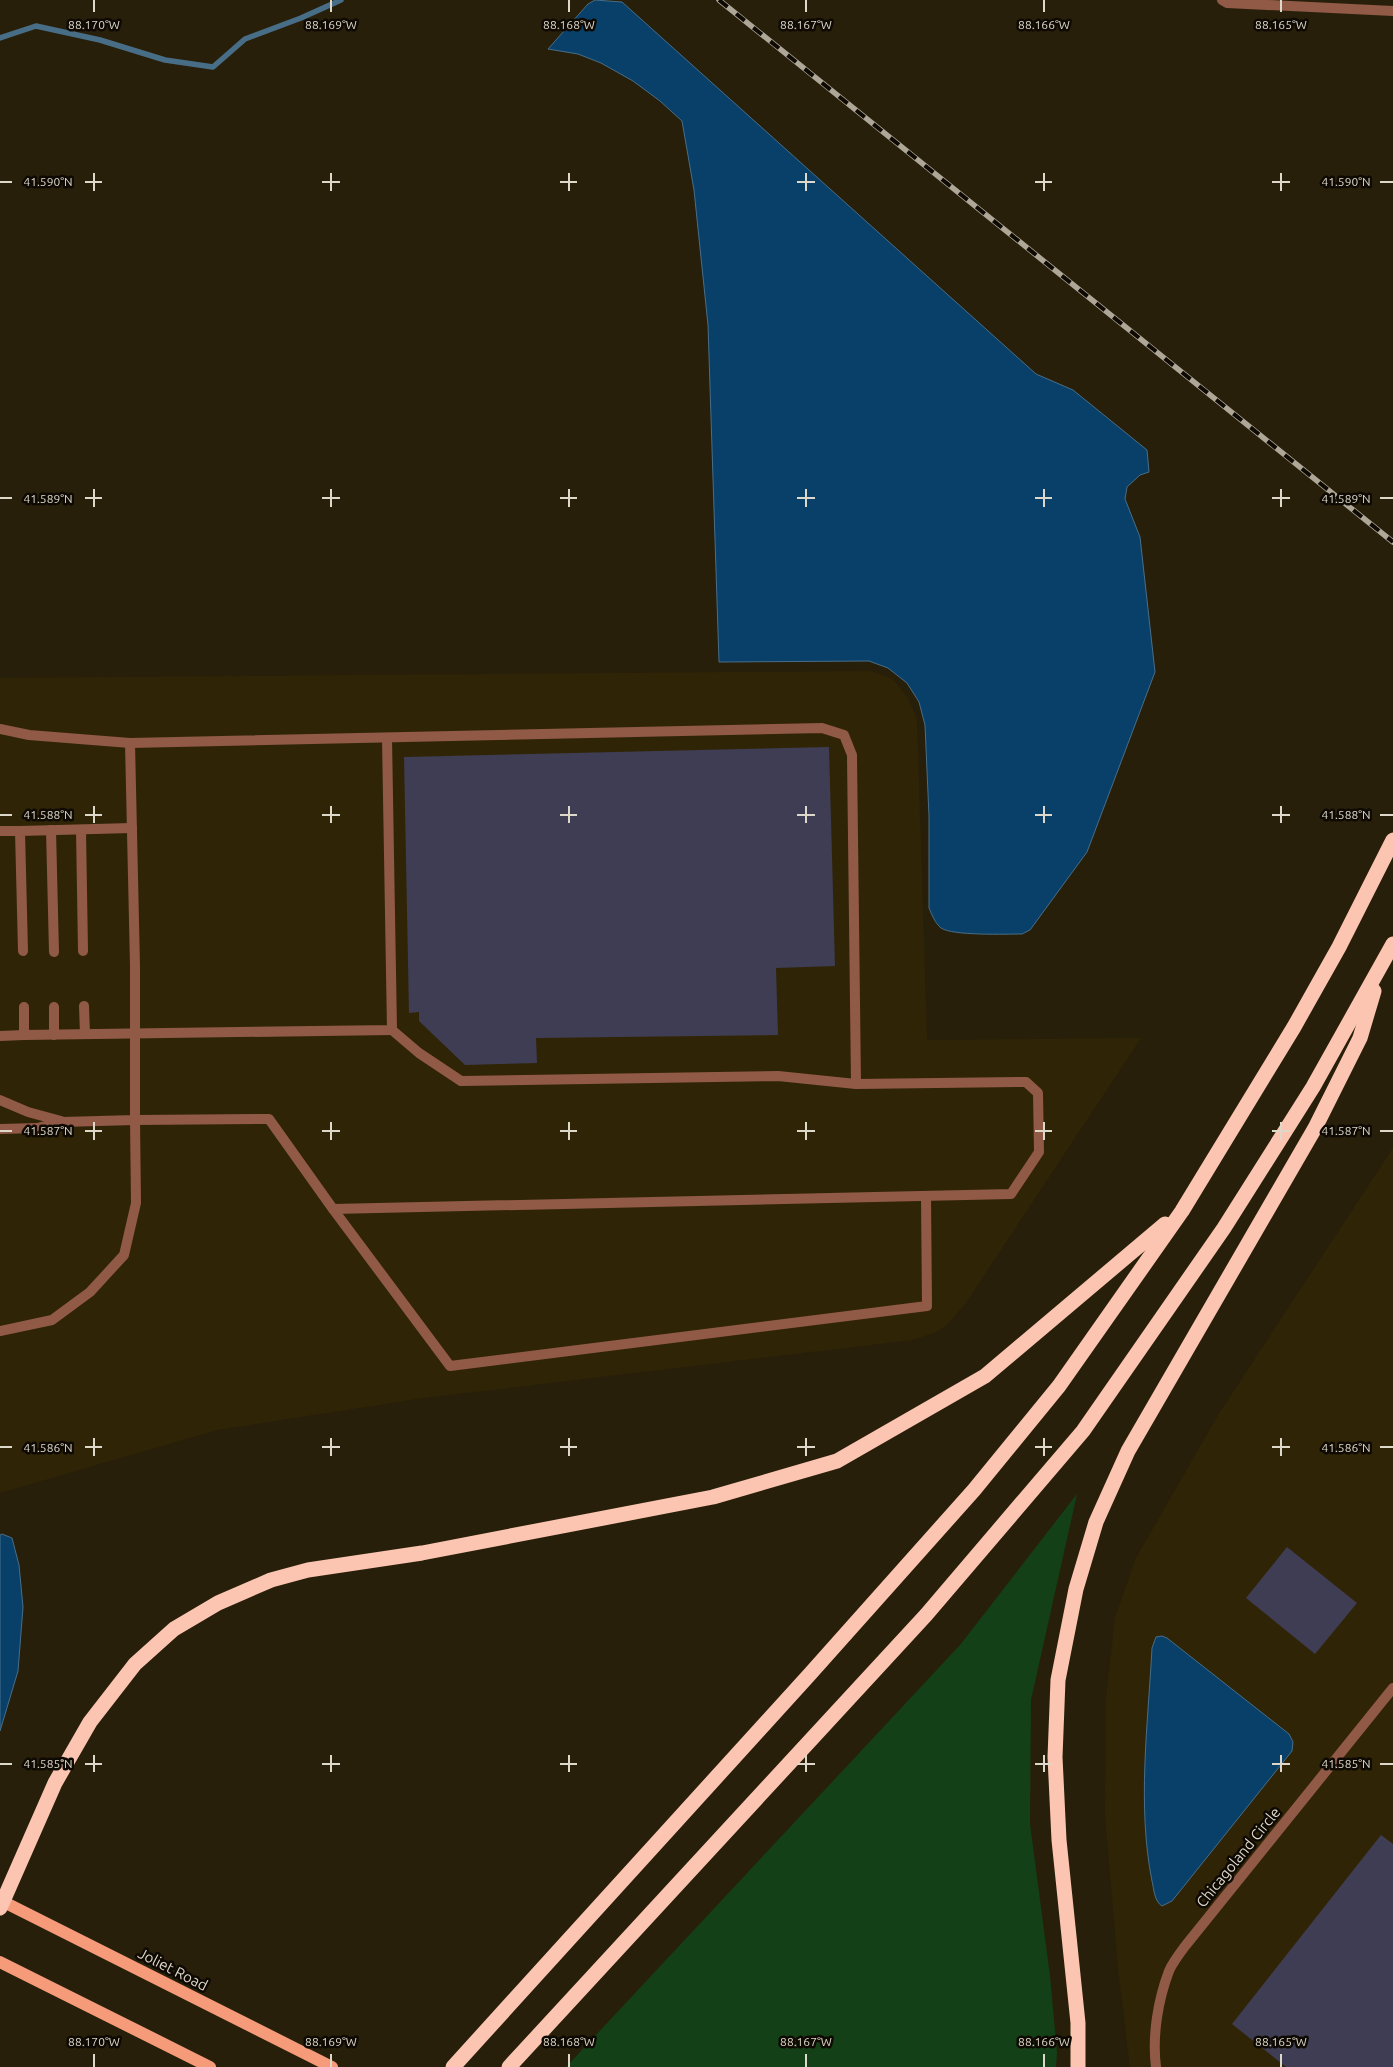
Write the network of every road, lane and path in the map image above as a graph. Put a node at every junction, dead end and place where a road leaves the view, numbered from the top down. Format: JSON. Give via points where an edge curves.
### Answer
{"nodes":[{"id":1,"x":1222,"y":0,"type":"edge"},
{"id":2,"x":1393,"y":11,"type":"edge"},
{"id":3,"x":0,"y":729,"type":"edge"},
{"id":4,"x":387,"y":738,"type":"junction"},
{"id":5,"x":130,"y":743,"type":"junction"},
{"id":6,"x":132,"y":828,"type":"junction"},
{"id":7,"x":51,"y":830,"type":"junction"},
{"id":8,"x":81,"y":830,"type":"junction"},
{"id":9,"x":0,"y":831,"type":"edge"},
{"id":10,"x":20,"y":831,"type":"junction"},
{"id":11,"x":1393,"y":840,"type":"edge"},
{"id":12,"x":1393,"y":944,"type":"edge"},
{"id":13,"x":23,"y":951,"type":"dead end"},
{"id":14,"x":83,"y":951,"type":"dead end"},
{"id":15,"x":54,"y":952,"type":"dead end"},
{"id":16,"x":1381,"y":967,"type":"junction"},
{"id":17,"x":24,"y":1006,"type":"dead end"},
{"id":18,"x":84,"y":1006,"type":"dead end"},
{"id":19,"x":54,"y":1007,"type":"dead end"},
{"id":20,"x":392,"y":1030,"type":"junction"},
{"id":21,"x":85,"y":1034,"type":"junction"},
{"id":22,"x":135,"y":1034,"type":"junction"},
{"id":23,"x":24,"y":1035,"type":"junction"},
{"id":24,"x":54,"y":1035,"type":"junction"},
{"id":25,"x":0,"y":1036,"type":"edge"},
{"id":26,"x":856,"y":1084,"type":"junction"},
{"id":27,"x":0,"y":1100,"type":"edge"},
{"id":28,"x":135,"y":1120,"type":"junction"},
{"id":29,"x":62,"y":1122,"type":"junction"},
{"id":30,"x":0,"y":1129,"type":"edge"},
{"id":31,"x":926,"y":1196,"type":"junction"},
{"id":32,"x":334,"y":1209,"type":"junction"},
{"id":33,"x":1182,"y":1211,"type":"junction"},
{"id":34,"x":0,"y":1331,"type":"edge"},
{"id":35,"x":1393,"y":1688,"type":"edge"},
{"id":36,"x":1,"y":1904,"type":"edge"},
{"id":37,"x":0,"y":1962,"type":"edge"},
{"id":38,"x":511,"y":2065,"type":"edge"},
{"id":39,"x":210,"y":2067,"type":"edge"},
{"id":40,"x":332,"y":2067,"type":"edge"},
{"id":41,"x":452,"y":2067,"type":"edge"},
{"id":42,"x":1078,"y":2067,"type":"edge"},
{"id":43,"x":1156,"y":2067,"type":"edge"}],
"edges":[{"from":1,"to":2,"type":"street","via":[[1227,3]]},
{"from":3,"to":5,"type":"street","via":[[29,735]]},
{"from":4,"to":5,"type":"street"},
{"from":4,"to":20,"type":"street"},
{"from":4,"to":26,"type":"street","via":[[822,728],[844,734],[852,755]]},
{"from":5,"to":6,"type":"street"},
{"from":6,"to":8,"type":"street"},
{"from":6,"to":22,"type":"street"},
{"from":7,"to":8,"type":"street"},
{"from":7,"to":10,"type":"street"},
{"from":7,"to":15,"type":"street"},
{"from":8,"to":14,"type":"street"},
{"from":9,"to":10,"type":"street"},
{"from":10,"to":13,"type":"street"},
{"from":11,"to":33,"type":"highway","via":[[1340,947]]},
{"from":12,"to":16,"type":"highway"},
{"from":16,"to":38,"type":"highway","via":[[1313,1087],[1224,1228],[1083,1431],[926,1616]]},
{"from":16,"to":42,"type":"highway","via":[[1360,1038],[1315,1128],[1128,1451],[1096,1522],[1076,1589],[1058,1680],[1055,1757],[1059,1840],[1078,2023]]},
{"from":17,"to":23,"type":"street"},
{"from":18,"to":21,"type":"street"},
{"from":19,"to":24,"type":"street"},
{"from":20,"to":22,"type":"street"},
{"from":20,"to":26,"type":"street","via":[[460,1081],[778,1076]]},
{"from":21,"to":22,"type":"street"},
{"from":21,"to":24,"type":"street"},
{"from":22,"to":28,"type":"street"},
{"from":23,"to":24,"type":"street"},
{"from":23,"to":25,"type":"street"},
{"from":26,"to":31,"type":"street","via":[[1026,1082],[1038,1093],[1039,1152],[1011,1194]]},
{"from":27,"to":29,"type":"street"},
{"from":28,"to":29,"type":"street"},
{"from":28,"to":32,"type":"street","via":[[269,1120]]},
{"from":28,"to":34,"type":"street","via":[[136,1203],[124,1256],[90,1292],[52,1320]]},
{"from":29,"to":30,"type":"street","via":[[37,1128]]},
{"from":31,"to":32,"type":"street"},
{"from":31,"to":32,"type":"street","via":[[927,1306],[450,1366]]},
{"from":33,"to":36,"type":"highway","via":[[985,1376],[838,1461],[712,1497],[422,1552],[308,1570],[271,1580],[218,1603],[174,1629],[135,1664],[90,1722],[55,1784]]},
{"from":33,"to":41,"type":"highway","via":[[1059,1386],[974,1490]]},
{"from":35,"to":43,"type":"street","name":"Chicagoland Circle","via":[[1186,1945],[1170,1970],[1160,2002],[1155,2039]]},
{"from":36,"to":40,"type":"main road","name":"Joliet Road"},
{"from":37,"to":39,"type":"main road"}]}
